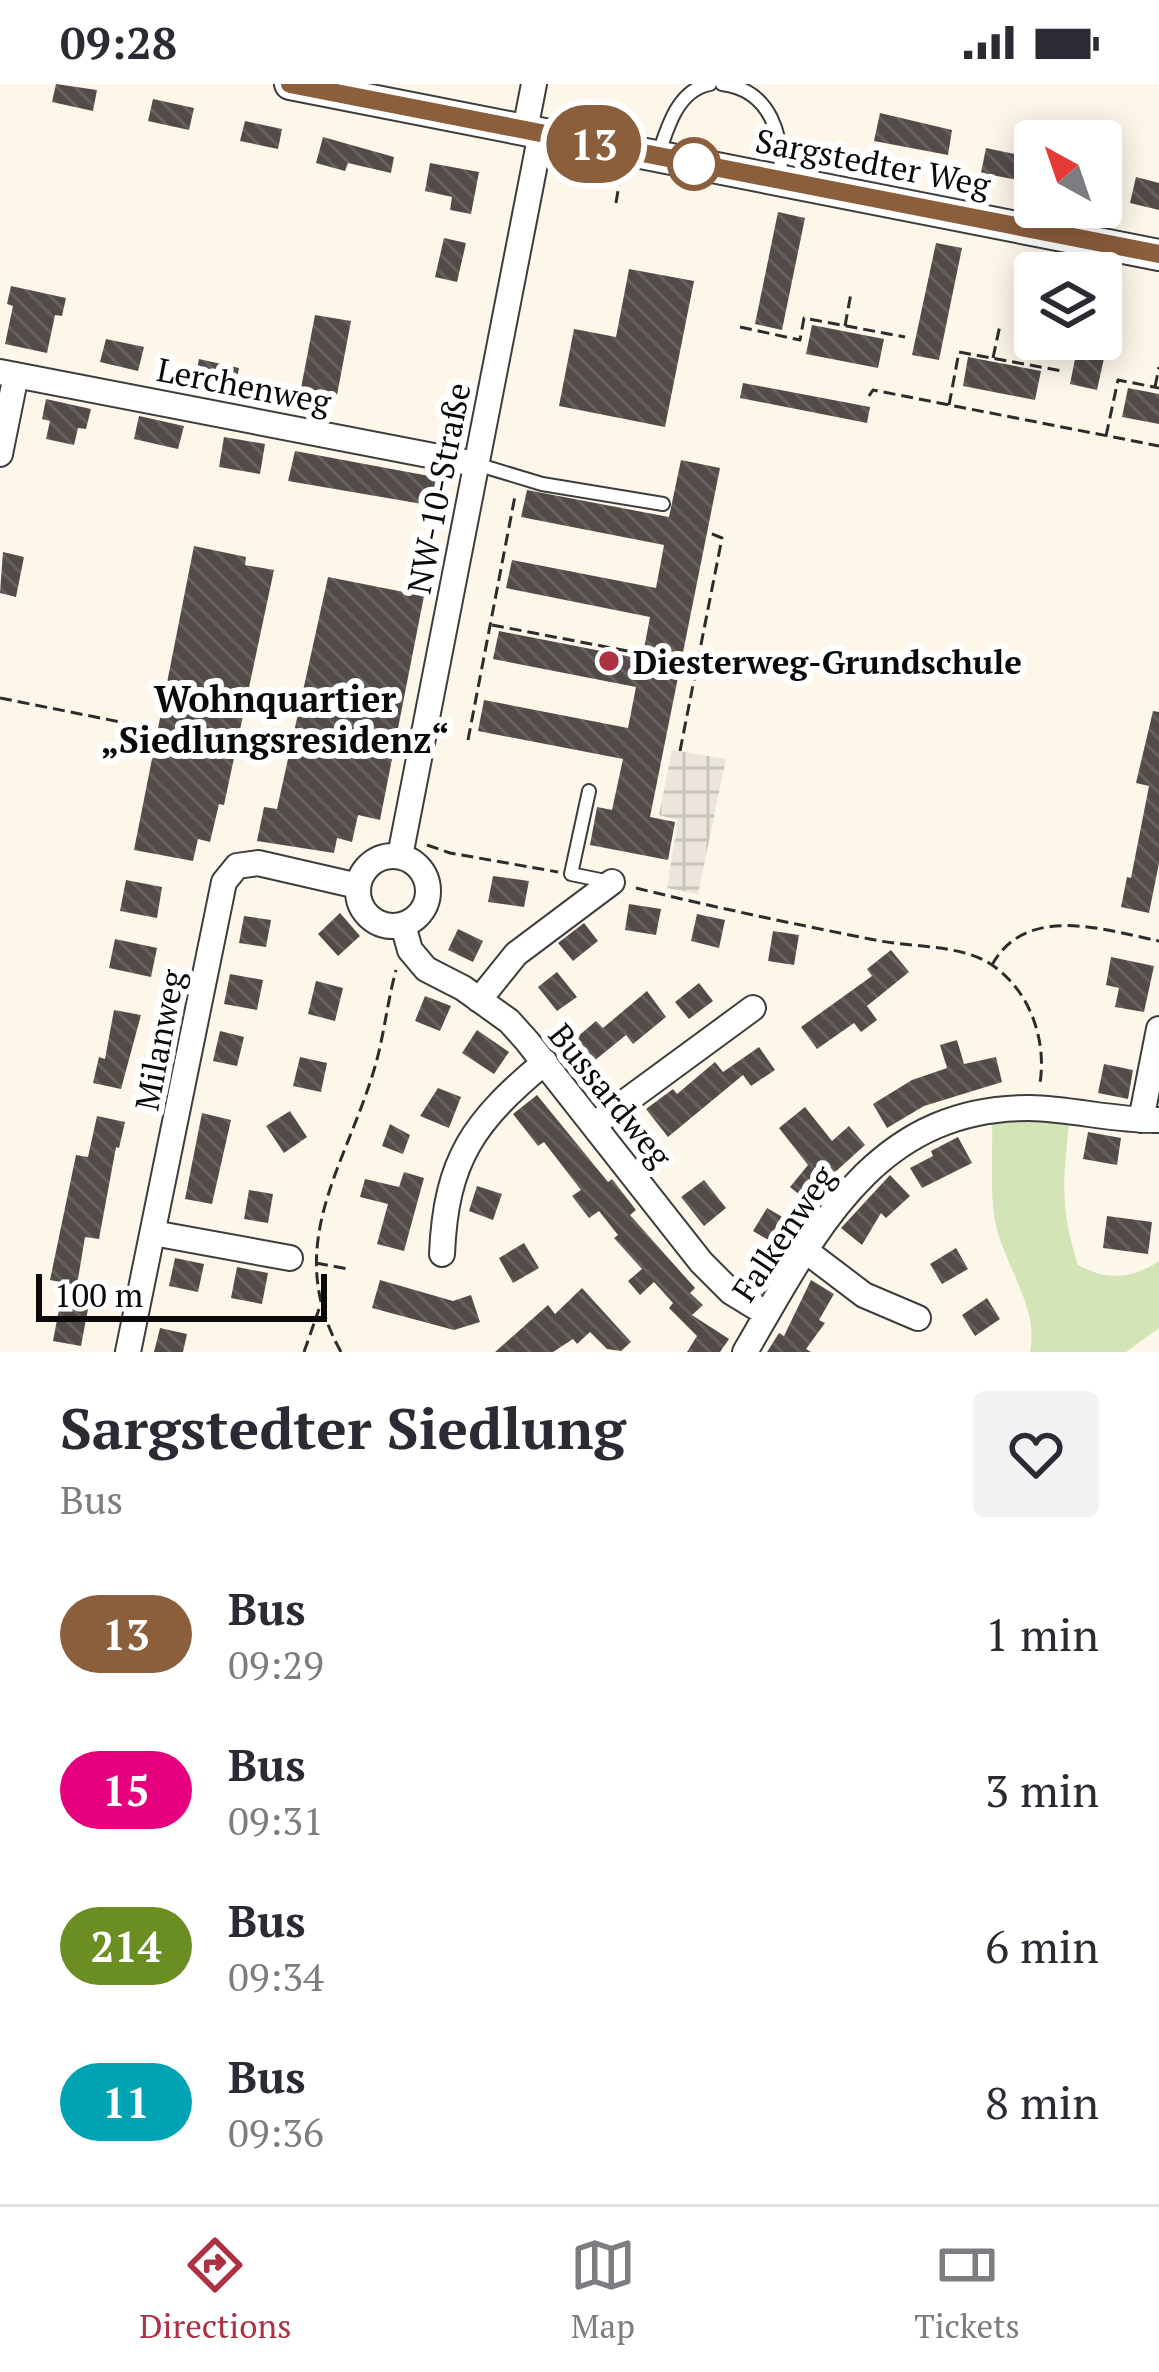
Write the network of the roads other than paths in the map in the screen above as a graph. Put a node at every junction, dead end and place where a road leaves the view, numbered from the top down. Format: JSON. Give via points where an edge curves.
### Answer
{"nodes":[{"id":1,"x":290,"y":84,"type":"edge"},
{"id":2,"x":534,"y":84,"type":"edge"},
{"id":3,"x":710,"y":84,"type":"edge"},
{"id":4,"x":722,"y":84,"type":"edge"},
{"id":5,"x":533,"y":132,"type":"junction"},
{"id":6,"x":658,"y":156,"type":"junction"},
{"id":7,"x":780,"y":180,"type":"junction"},
{"id":8,"x":1159,"y":254,"type":"edge"},
{"id":9,"x":8,"y":373,"type":"edge"},
{"id":10,"x":0,"y":454,"type":"edge"},
{"id":11,"x":475,"y":464,"type":"junction"},
{"id":12,"x":663,"y":504,"type":"dead end"},
{"id":13,"x":589,"y":791,"type":"dead end"},
{"id":14,"x":400,"y":856,"type":"junction"},
{"id":15,"x":612,"y":882,"type":"joint"},
{"id":16,"x":358,"y":886,"type":"junction"},
{"id":17,"x":406,"y":937,"type":"junction"},
{"id":18,"x":479,"y":1000,"type":"junction"},
{"id":19,"x":753,"y":1008,"type":"dead end"},
{"id":20,"x":1159,"y":1029,"type":"edge"},
{"id":21,"x":545,"y":1062,"type":"junction"},
{"id":22,"x":1150,"y":1120,"type":"edge"},
{"id":23,"x":595,"y":1124,"type":"junction"},
{"id":24,"x":153,"y":1232,"type":"junction"},
{"id":25,"x":806,"y":1251,"type":"junction"},
{"id":26,"x":442,"y":1254,"type":"dead end"},
{"id":27,"x":302,"y":1261,"type":"road end"},
{"id":28,"x":767,"y":1314,"type":"junction"},
{"id":29,"x":918,"y":1318,"type":"dead end"},
{"id":30,"x":128,"y":1352,"type":"edge"},
{"id":31,"x":745,"y":1352,"type":"edge"}],
"edges":[{"from":1,"to":5,"type":"street","name":"Sargstedter Weg"},
{"from":2,"to":5,"type":"street","name":"NW-10-Straße"},
{"from":3,"to":6,"type":"lane","via":[[687,96],[671,118]]},
{"from":4,"to":7,"type":"lane","via":[[754,94],[769,113],[782,150]]},
{"from":5,"to":6,"type":"street","name":"Sargstedter Weg"},
{"from":5,"to":11,"type":"street","name":"NW-10-Straße"},
{"from":6,"to":7,"type":"street","name":"Sargstedter Weg"},
{"from":7,"to":8,"type":"street","name":"Sargstedter Weg"},
{"from":9,"to":10,"type":"street"},
{"from":9,"to":11,"type":"street","name":"Lerchenweg"},
{"from":11,"to":12,"type":"lane"},
{"from":11,"to":14,"type":"street","name":"NW-10-Straße"},
{"from":13,"to":15,"type":"lane","via":[[571,874]]},
{"from":14,"to":16,"type":"street","via":[[372,862]]},
{"from":14,"to":17,"type":"street","via":[[424,874],[428,890]]},
{"from":15,"to":18,"type":"street","via":[[516,954]]},
{"from":16,"to":17,"type":"street","via":[[365,913]]},
{"from":16,"to":24,"type":"street","name":"Milanweg","via":[[258,863],[236,866],[224,882]]},
{"from":17,"to":18,"type":"street","name":"Bussardweg","via":[[426,969]]},
{"from":18,"to":21,"type":"street","name":"Bussardweg"},
{"from":19,"to":23,"type":"street"},
{"from":20,"to":22,"type":"street"},
{"from":21,"to":23,"type":"street","name":"Bussardweg"},
{"from":21,"to":26,"type":"street","via":[[473,1134],[449,1192]]},
{"from":22,"to":25,"type":"street","name":"Falkenweg","via":[[1033,1108],[958,1117],[893,1148],[844,1193]]},
{"from":23,"to":28,"type":"street","name":"Bussardweg","via":[[700,1262]]},
{"from":24,"to":27,"type":"street"},
{"from":24,"to":30,"type":"street","name":"Milanweg"},
{"from":25,"to":28,"type":"street","name":"Falkenweg"},
{"from":25,"to":29,"type":"street","via":[[864,1295]]},
{"from":28,"to":31,"type":"street","name":"Falkenweg"}]}
